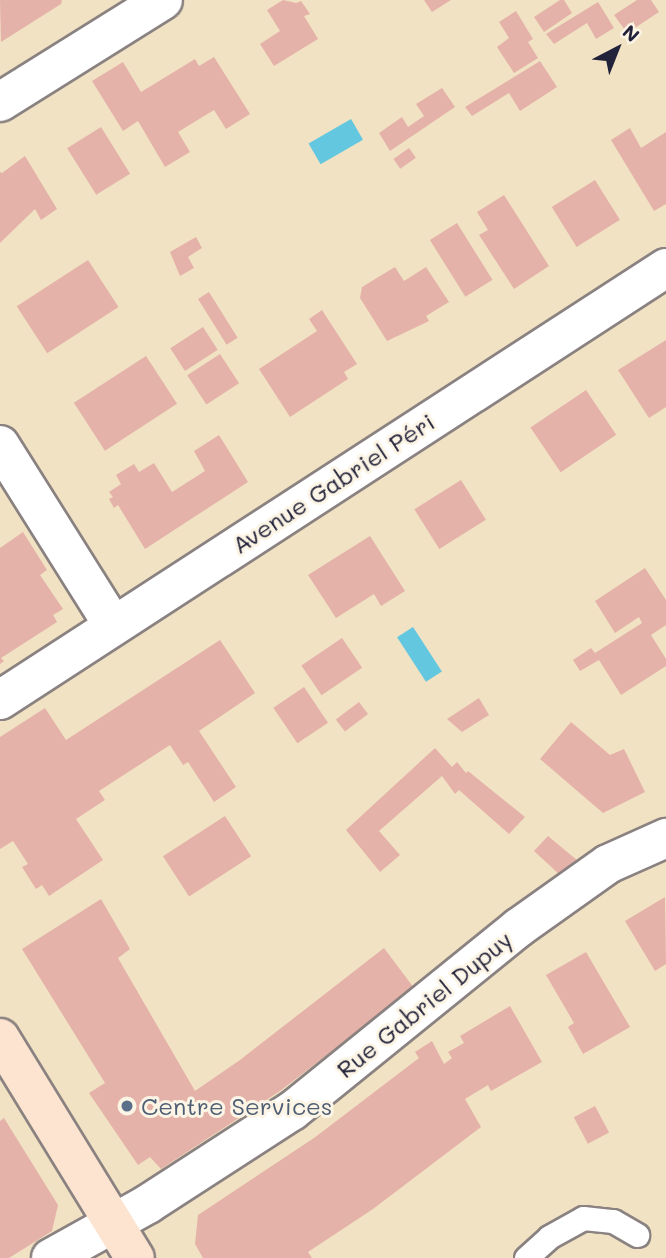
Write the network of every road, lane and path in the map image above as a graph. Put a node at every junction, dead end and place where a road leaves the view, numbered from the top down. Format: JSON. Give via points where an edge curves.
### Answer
{"nodes":[{"id":1,"x":147,"y":4,"type":"edge"},
{"id":2,"x":0,"y":102,"type":"edge"},
{"id":3,"x":666,"y":268,"type":"edge"},
{"id":4,"x":0,"y":445,"type":"edge"},
{"id":5,"x":113,"y":625,"type":"junction"},
{"id":6,"x":0,"y":700,"type":"edge"},
{"id":7,"x":666,"y":838,"type":"edge"},
{"id":8,"x":0,"y":1038,"type":"edge"},
{"id":9,"x":115,"y":1222,"type":"junction"},
{"id":10,"x":637,"y":1235,"type":"dead end"},
{"id":11,"x":51,"y":1258,"type":"edge"},
{"id":12,"x":135,"y":1258,"type":"edge"},
{"id":13,"x":526,"y":1258,"type":"edge"}],
"edges":[{"from":1,"to":2,"type":"street"},
{"from":3,"to":5,"type":"street","name":"Avenue Gabriel Péri"},
{"from":4,"to":5,"type":"street"},
{"from":5,"to":6,"type":"street","name":"Avenue Gabriel Péri"},
{"from":7,"to":9,"type":"street","name":"Rue Gabriel Dupuy","via":[[608,864],[518,928],[292,1111]]},
{"from":8,"to":9,"type":"main road"},
{"from":9,"to":11,"type":"street","name":"Rue Gabriel Dupuy"},
{"from":9,"to":12,"type":"main road"},
{"from":10,"to":13,"type":"lane","via":[[613,1221],[583,1218],[549,1237]]}]}
